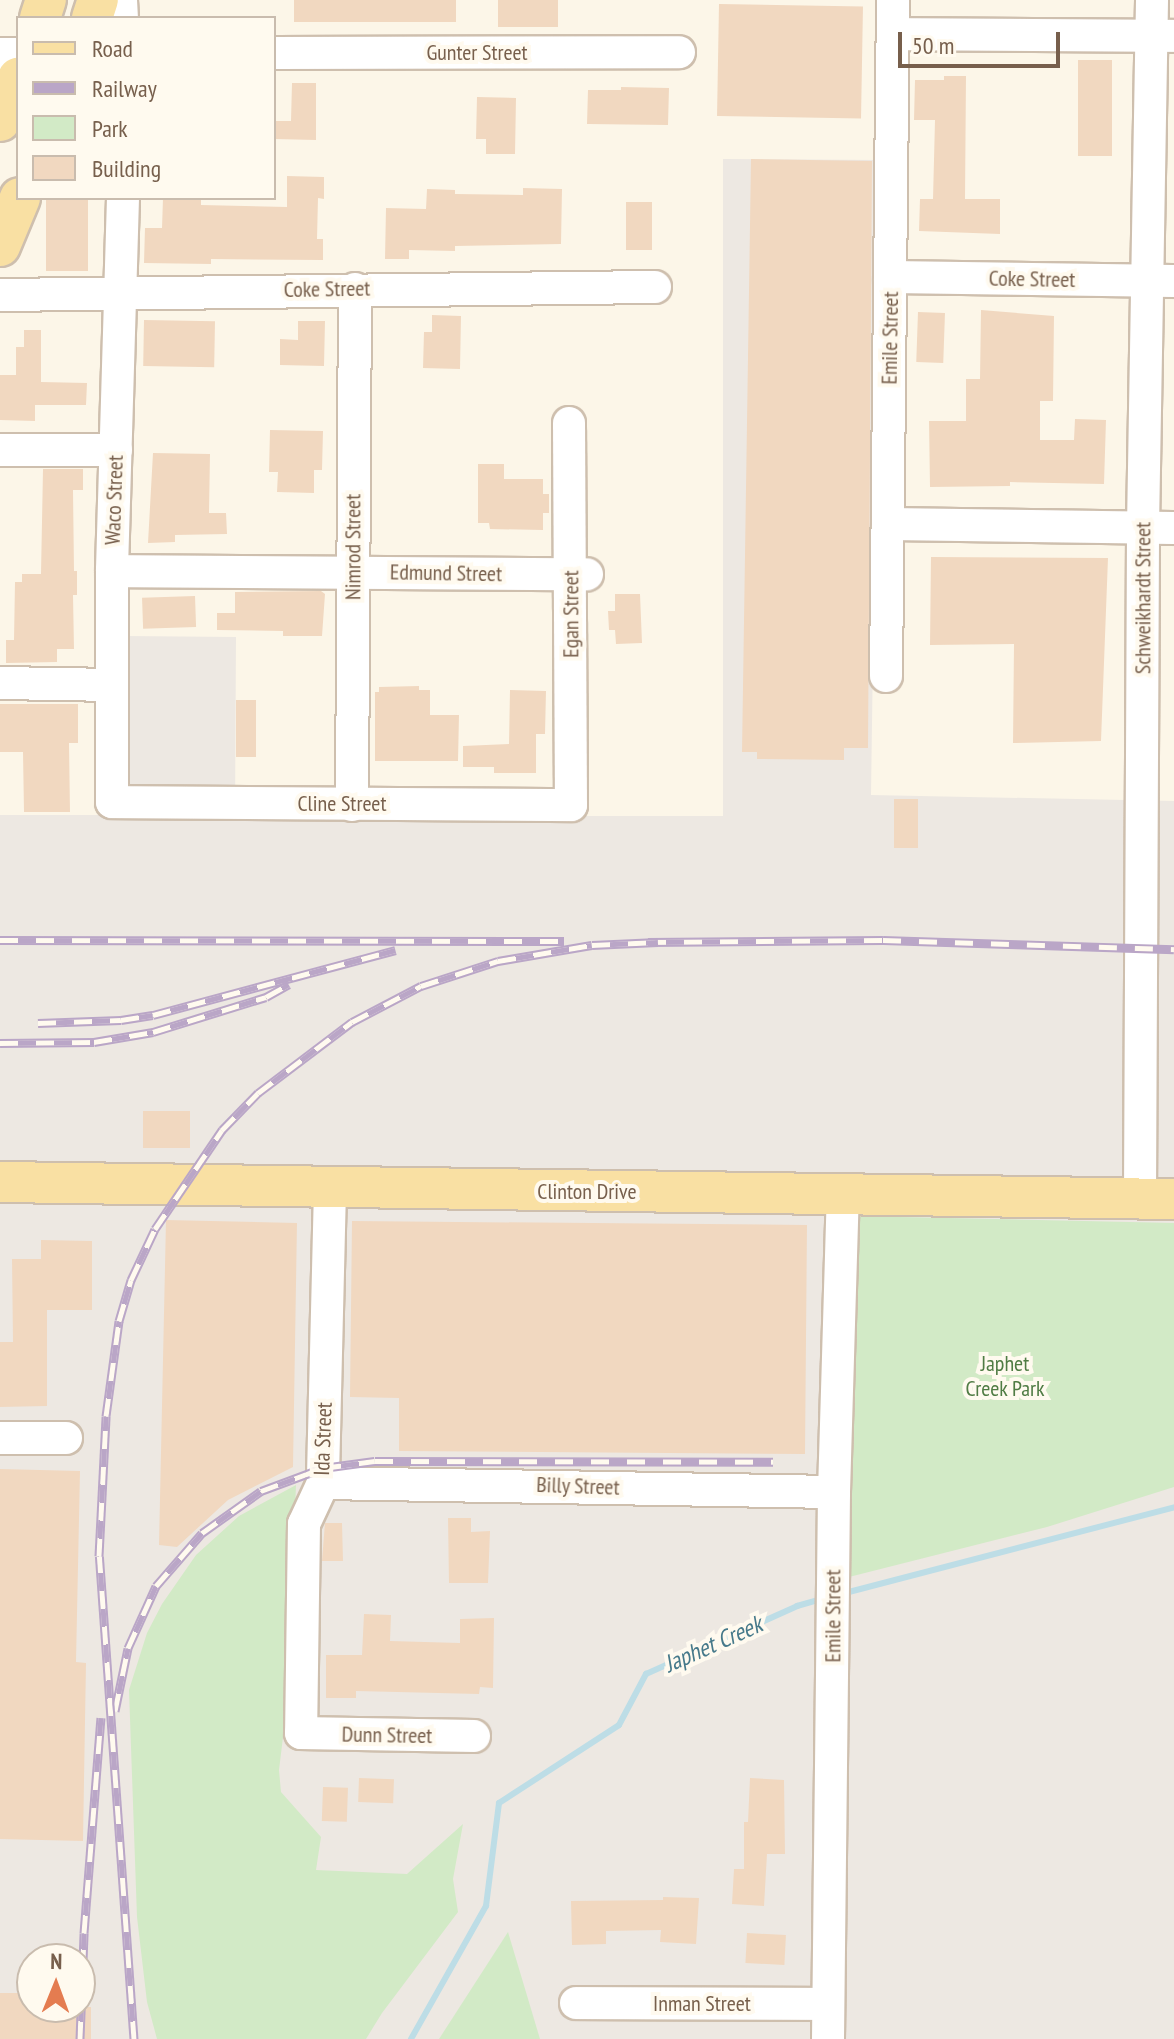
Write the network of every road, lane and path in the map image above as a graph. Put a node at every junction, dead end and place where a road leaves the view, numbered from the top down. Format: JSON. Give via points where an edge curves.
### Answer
{"nodes":[{"id":1,"x":893,"y":0,"type":"edge"},
{"id":2,"x":1152,"y":0,"type":"edge"},
{"id":3,"x":893,"y":34,"type":"junction"},
{"id":4,"x":1163,"y":36,"type":"edge"},
{"id":5,"x":679,"y":52,"type":"dead end"},
{"id":6,"x":276,"y":53,"type":"edge"},
{"id":7,"x":16,"y":83,"type":"edge"},
{"id":8,"x":0,"y":121,"type":"edge"},
{"id":9,"x":19,"y":200,"type":"edge"},
{"id":10,"x":123,"y":200,"type":"edge"},
{"id":11,"x":0,"y":246,"type":"edge"},
{"id":12,"x":890,"y":277,"type":"junction"},
{"id":13,"x":1161,"y":281,"type":"edge"},
{"id":14,"x":655,"y":287,"type":"dead end"},
{"id":15,"x":355,"y":289,"type":"junction"},
{"id":16,"x":120,"y":292,"type":"junction"},
{"id":17,"x":0,"y":295,"type":"edge"},
{"id":18,"x":569,"y":423,"type":"dead end"},
{"id":19,"x":0,"y":450,"type":"edge"},
{"id":20,"x":116,"y":450,"type":"junction"},
{"id":21,"x":888,"y":524,"type":"junction"},
{"id":22,"x":1158,"y":528,"type":"edge"},
{"id":23,"x":112,"y":571,"type":"junction"},
{"id":24,"x":353,"y":572,"type":"junction"},
{"id":25,"x":579,"y":574,"type":"junction"},
{"id":26,"x":886,"y":676,"type":"dead end"},
{"id":27,"x":0,"y":683,"type":"edge"},
{"id":28,"x":111,"y":685,"type":"junction"},
{"id":29,"x":112,"y":802,"type":"joint"},
{"id":30,"x":352,"y":805,"type":"junction"},
{"id":31,"x":571,"y":805,"type":"joint"},
{"id":32,"x":0,"y":1182,"type":"edge"},
{"id":33,"x":330,"y":1189,"type":"junction"},
{"id":34,"x":843,"y":1192,"type":"junction"},
{"id":35,"x":1157,"y":1198,"type":"edge"},
{"id":36,"x":0,"y":1438,"type":"edge"},
{"id":37,"x":66,"y":1438,"type":"dead end"},
{"id":38,"x":323,"y":1483,"type":"junction"},
{"id":39,"x":834,"y":1502,"type":"junction"},
{"id":40,"x":301,"y":1733,"type":"joint"},
{"id":41,"x":474,"y":1736,"type":"dead end"},
{"id":42,"x":576,"y":2003,"type":"dead end"},
{"id":43,"x":828,"y":2004,"type":"junction"},
{"id":44,"x":828,"y":2039,"type":"edge"}],
"edges":[{"from":1,"to":3,"type":"street","name":"Emile Street"},
{"from":2,"to":4,"type":"street","name":"Schweikhardt Street"},
{"from":3,"to":4,"type":"street"},
{"from":3,"to":12,"type":"street","name":"Emile Street"},
{"from":4,"to":13,"type":"street","name":"Schweikhardt Street"},
{"from":5,"to":6,"type":"street","name":"Gunter Street"},
{"from":7,"to":8,"type":"main road"},
{"from":9,"to":11,"type":"main road"},
{"from":10,"to":16,"type":"street","name":"Waco Street"},
{"from":12,"to":13,"type":"street","name":"Coke Street"},
{"from":12,"to":21,"type":"street","name":"Emile Street"},
{"from":13,"to":22,"type":"street","name":"Schweikhardt Street"},
{"from":14,"to":15,"type":"street","name":"Coke Street"},
{"from":15,"to":16,"type":"street","name":"Coke Street"},
{"from":15,"to":24,"type":"street","name":"Nimrod Street"},
{"from":16,"to":17,"type":"street","name":"Coke Street"},
{"from":16,"to":20,"type":"street","name":"Waco Street"},
{"from":18,"to":25,"type":"street","name":"Egan Street"},
{"from":19,"to":20,"type":"street"},
{"from":20,"to":23,"type":"street","name":"Waco Street"},
{"from":21,"to":22,"type":"street"},
{"from":21,"to":26,"type":"street","name":"Emile Street"},
{"from":22,"to":35,"type":"street","name":"Schweikhardt Street"},
{"from":23,"to":24,"type":"street","name":"Edmund Street"},
{"from":23,"to":28,"type":"street","name":"Waco Street"},
{"from":24,"to":25,"type":"street","name":"Edmund Street"},
{"from":24,"to":30,"type":"street","name":"Nimrod Street"},
{"from":25,"to":31,"type":"street","name":"Egan Street"},
{"from":27,"to":28,"type":"street"},
{"from":28,"to":29,"type":"street","name":"Waco Street"},
{"from":29,"to":30,"type":"street","name":"Cline Street"},
{"from":30,"to":31,"type":"street","name":"Cline Street"},
{"from":32,"to":33,"type":"main road","name":"Clinton Drive"},
{"from":33,"to":34,"type":"main road","name":"Clinton Drive"},
{"from":33,"to":38,"type":"street","name":"Ida Street"},
{"from":34,"to":35,"type":"main road","name":"Clinton Drive"},
{"from":34,"to":39,"type":"street","name":"Emile Street"},
{"from":36,"to":37,"type":"street"},
{"from":38,"to":39,"type":"street","name":"Billy Street"},
{"from":38,"to":40,"type":"street","name":"Ida Street","via":[[304,1524]]},
{"from":39,"to":43,"type":"street","name":"Emile Street"},
{"from":40,"to":41,"type":"street","name":"Dunn Street"},
{"from":42,"to":43,"type":"street","name":"Inman Street"},
{"from":43,"to":44,"type":"street","name":"Emile Street"}]}
